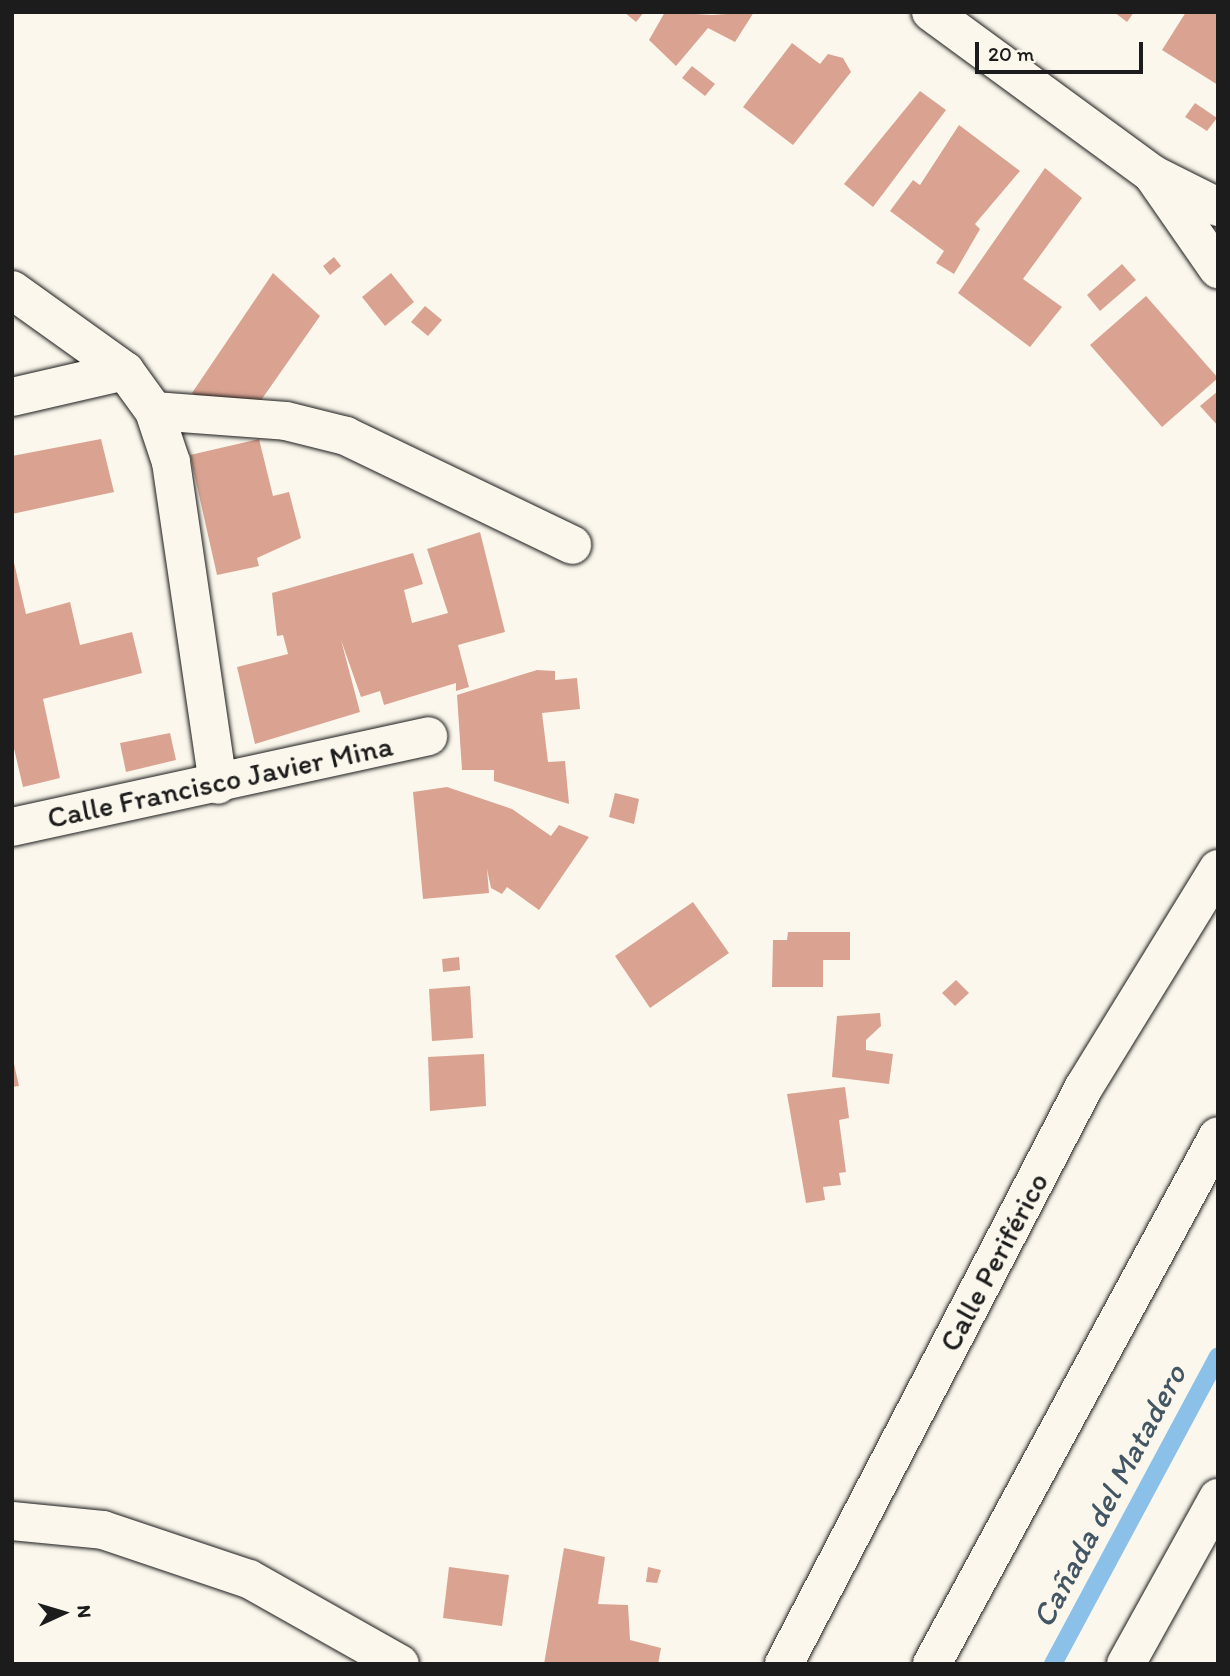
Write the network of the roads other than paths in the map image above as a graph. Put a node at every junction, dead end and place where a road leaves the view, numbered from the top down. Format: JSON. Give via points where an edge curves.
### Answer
{"nodes":[{"id":1,"x":931,"y":12,"type":"edge"},
{"id":2,"x":1152,"y":174,"type":"junction"},
{"id":3,"x":1218,"y":207,"type":"edge"},
{"id":4,"x":1218,"y":269,"type":"edge"},
{"id":5,"x":12,"y":290,"type":"edge"},
{"id":6,"x":125,"y":371,"type":"junction"},
{"id":7,"x":12,"y":397,"type":"edge"},
{"id":8,"x":154,"y":411,"type":"junction"},
{"id":9,"x":572,"y":545,"type":"dead end"},
{"id":10,"x":428,"y":736,"type":"dead end"},
{"id":11,"x":218,"y":785,"type":"junction"},
{"id":12,"x":12,"y":827,"type":"edge"},
{"id":13,"x":1218,"y":869,"type":"edge"},
{"id":14,"x":1218,"y":1136,"type":"edge"},
{"id":15,"x":1218,"y":1497,"type":"edge"},
{"id":16,"x":12,"y":1521,"type":"edge"},
{"id":17,"x":400,"y":1664,"type":"edge"},
{"id":18,"x":784,"y":1664,"type":"edge"},
{"id":19,"x":932,"y":1664,"type":"edge"},
{"id":20,"x":1126,"y":1664,"type":"edge"}],
"edges":[{"from":1,"to":2,"type":"main road"},
{"from":2,"to":3,"type":"main road"},
{"from":2,"to":4,"type":"main road"},
{"from":5,"to":6,"type":"main road"},
{"from":6,"to":7,"type":"main road"},
{"from":6,"to":8,"type":"main road"},
{"from":8,"to":9,"type":"main road","via":[[286,421],[346,436]]},
{"from":8,"to":11,"type":"main road","via":[[171,462]]},
{"from":10,"to":11,"type":"main road","name":"Calle Francisco Javier Mina"},
{"from":11,"to":12,"type":"main road","name":"Calle Francisco Javier Mina"},
{"from":13,"to":18,"type":"main road","name":"Calle Periférico","via":[[1084,1087]]},
{"from":14,"to":19,"type":"main road"},
{"from":15,"to":20,"type":"main road"},
{"from":16,"to":17,"type":"main road","via":[[103,1530],[249,1579]]}]}
